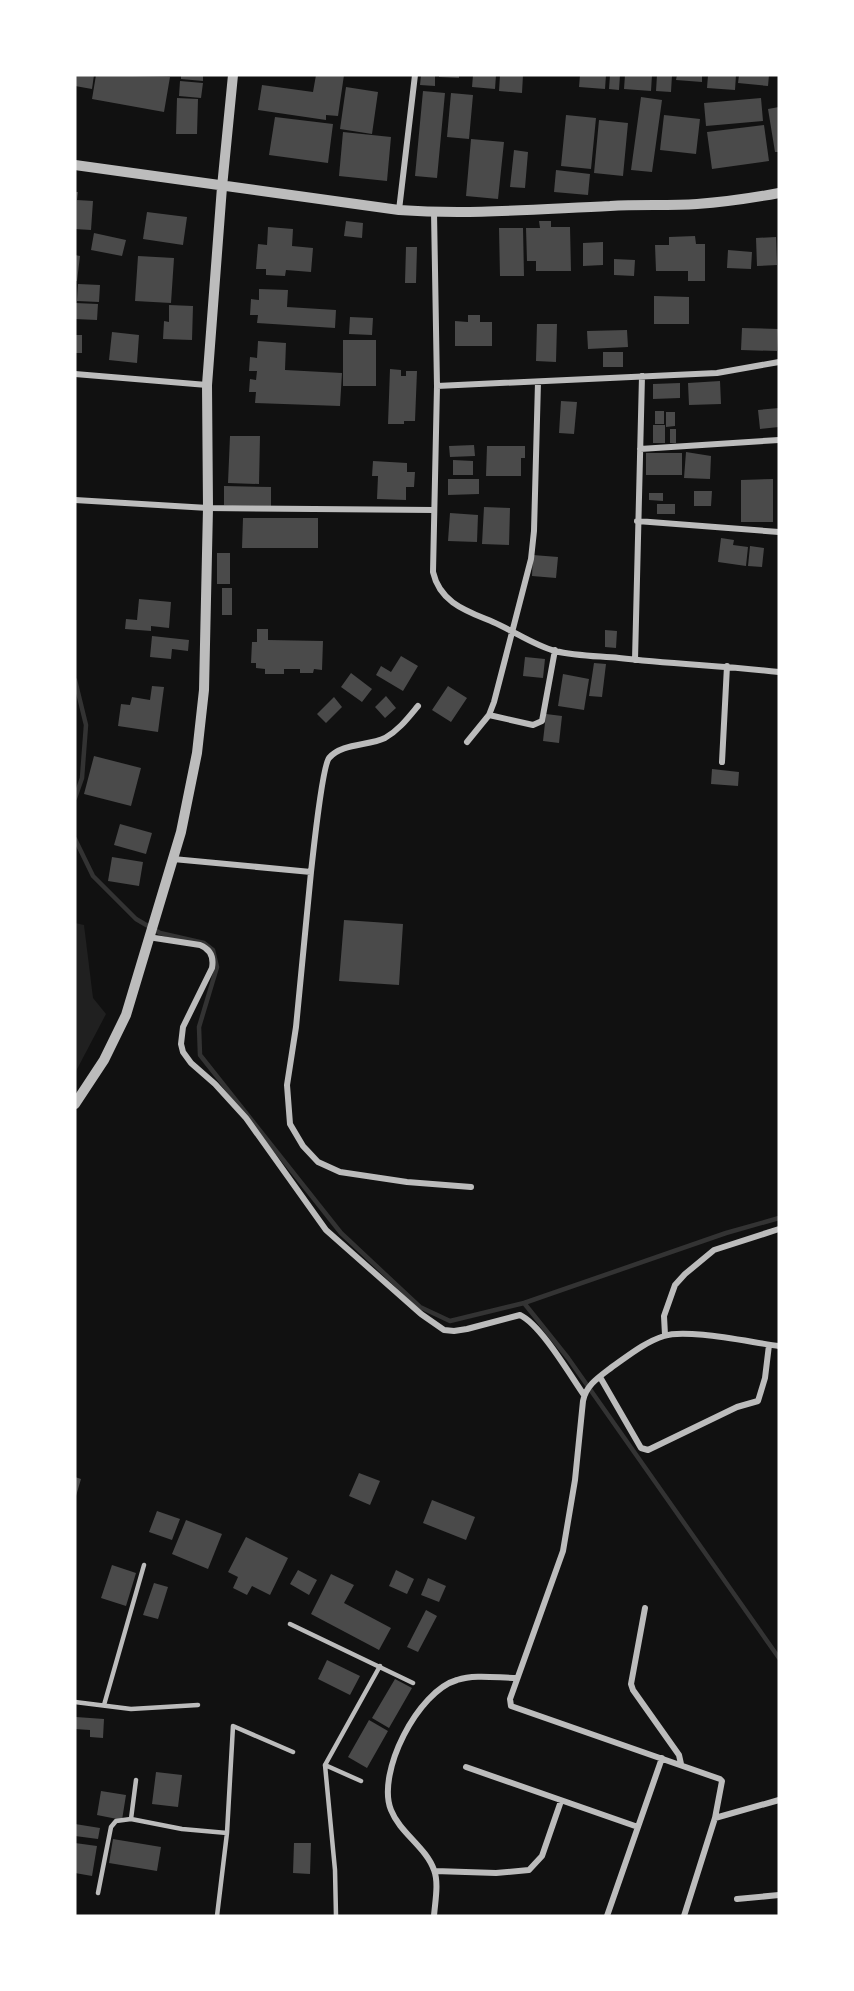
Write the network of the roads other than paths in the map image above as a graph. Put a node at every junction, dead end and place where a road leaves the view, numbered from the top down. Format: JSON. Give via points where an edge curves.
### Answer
{"nodes":[{"id":1,"x":233,"y":75,"type":"edge"},
{"id":2,"x":415,"y":75,"type":"edge"},
{"id":3,"x":75,"y":165,"type":"edge"},
{"id":4,"x":222,"y":187,"type":"junction"},
{"id":5,"x":779,"y":193,"type":"edge"},
{"id":6,"x":399,"y":210,"type":"junction"},
{"id":7,"x":434,"y":213,"type":"junction"},
{"id":8,"x":779,"y":362,"type":"edge"},
{"id":9,"x":75,"y":374,"type":"edge"},
{"id":10,"x":642,"y":376,"type":"junction"},
{"id":11,"x":538,"y":381,"type":"junction"},
{"id":12,"x":207,"y":385,"type":"junction"},
{"id":13,"x":437,"y":386,"type":"junction"},
{"id":14,"x":779,"y":440,"type":"edge"},
{"id":15,"x":640,"y":449,"type":"junction"},
{"id":16,"x":75,"y":500,"type":"edge"},
{"id":17,"x":208,"y":508,"type":"junction"},
{"id":18,"x":434,"y":510,"type":"junction"},
{"id":19,"x":637,"y":521,"type":"junction"},
{"id":20,"x":779,"y":532,"type":"edge"},
{"id":21,"x":512,"y":631,"type":"junction"},
{"id":22,"x":555,"y":650,"type":"junction"},
{"id":23,"x":635,"y":660,"type":"junction"},
{"id":24,"x":727,"y":666,"type":"junction"},
{"id":25,"x":779,"y":672,"type":"edge"},
{"id":26,"x":418,"y":706,"type":"dead end"},
{"id":27,"x":489,"y":715,"type":"junction"},
{"id":28,"x":467,"y":742,"type":"dead end"},
{"id":29,"x":722,"y":762,"type":"dead end"},
{"id":30,"x":173,"y":859,"type":"junction"},
{"id":31,"x":311,"y":873,"type":"junction"},
{"id":32,"x":148,"y":937,"type":"junction"},
{"id":33,"x":75,"y":1104,"type":"edge"},
{"id":34,"x":471,"y":1187,"type":"dead end"},
{"id":35,"x":779,"y":1229,"type":"edge"},
{"id":36,"x":665,"y":1335,"type":"junction"},
{"id":37,"x":770,"y":1345,"type":"junction"},
{"id":38,"x":779,"y":1346,"type":"edge"},
{"id":39,"x":600,"y":1377,"type":"junction"},
{"id":40,"x":585,"y":1393,"type":"junction"},
{"id":41,"x":144,"y":1565,"type":"dead end"},
{"id":42,"x":645,"y":1608,"type":"dead end"},
{"id":43,"x":290,"y":1624,"type":"dead end"},
{"id":44,"x":380,"y":1666,"type":"junction"},
{"id":45,"x":517,"y":1678,"type":"junction"},
{"id":46,"x":413,"y":1683,"type":"dead end"},
{"id":47,"x":75,"y":1702,"type":"edge"},
{"id":48,"x":104,"y":1705,"type":"junction"},
{"id":49,"x":198,"y":1705,"type":"dead end"},
{"id":50,"x":293,"y":1752,"type":"dead end"},
{"id":51,"x":662,"y":1758,"type":"junction"},
{"id":52,"x":681,"y":1764,"type":"junction"},
{"id":53,"x":325,"y":1765,"type":"junction"},
{"id":54,"x":466,"y":1767,"type":"dead end"},
{"id":55,"x":136,"y":1780,"type":"dead end"},
{"id":56,"x":361,"y":1781,"type":"dead end"},
{"id":57,"x":779,"y":1800,"type":"edge"},
{"id":58,"x":561,"y":1801,"type":"junction"},
{"id":59,"x":715,"y":1818,"type":"junction"},
{"id":60,"x":132,"y":1819,"type":"junction"},
{"id":61,"x":638,"y":1827,"type":"junction"},
{"id":62,"x":227,"y":1833,"type":"junction"},
{"id":63,"x":435,"y":1871,"type":"junction"},
{"id":64,"x":98,"y":1893,"type":"dead end"},
{"id":65,"x":779,"y":1895,"type":"edge"},
{"id":66,"x":736,"y":1899,"type":"dead end"},
{"id":67,"x":217,"y":1916,"type":"edge"},
{"id":68,"x":336,"y":1916,"type":"edge"},
{"id":69,"x":434,"y":1916,"type":"edge"},
{"id":70,"x":607,"y":1916,"type":"edge"},
{"id":71,"x":684,"y":1916,"type":"edge"}],
"edges":[{"from":1,"to":4,"type":"street"},
{"from":2,"to":6,"type":"street"},
{"from":3,"to":4,"type":"street"},
{"from":4,"to":6,"type":"street"},
{"from":4,"to":12,"type":"street"},
{"from":5,"to":7,"type":"street","via":[[697,204]]},
{"from":6,"to":7,"type":"street"},
{"from":7,"to":13,"type":"street"},
{"from":8,"to":10,"type":"street","via":[[717,373]]},
{"from":9,"to":12,"type":"street"},
{"from":10,"to":11,"type":"street"},
{"from":10,"to":15,"type":"street"},
{"from":11,"to":13,"type":"street"},
{"from":11,"to":21,"type":"street","via":[[534,531],[531,559]]},
{"from":12,"to":17,"type":"street"},
{"from":13,"to":18,"type":"street"},
{"from":14,"to":15,"type":"street"},
{"from":15,"to":19,"type":"street"},
{"from":16,"to":17,"type":"street"},
{"from":17,"to":18,"type":"street"},
{"from":17,"to":30,"type":"street","via":[[204,690],[197,753]]},
{"from":18,"to":21,"type":"street","via":[[433,572],[442,593],[449,601]]},
{"from":19,"to":20,"type":"street"},
{"from":19,"to":23,"type":"street"},
{"from":21,"to":22,"type":"street"},
{"from":21,"to":27,"type":"street"},
{"from":22,"to":23,"type":"street"},
{"from":22,"to":27,"type":"street","via":[[539,724]]},
{"from":23,"to":24,"type":"street"},
{"from":24,"to":25,"type":"street"},
{"from":24,"to":29,"type":"street"},
{"from":26,"to":31,"type":"street","via":[[400,728],[383,739],[339,750],[329,758]]},
{"from":27,"to":28,"type":"street"},
{"from":30,"to":31,"type":"street"},
{"from":30,"to":32,"type":"street"},
{"from":31,"to":34,"type":"street","via":[[287,1085],[291,1124],[318,1162],[340,1172]]},
{"from":32,"to":33,"type":"street","via":[[126,1015],[104,1060]]},
{"from":32,"to":40,"type":"street","via":[[200,945],[210,953],[212,968],[183,1027],[183,1052],[246,1118],[326,1230],[444,1329],[467,1329],[520,1315],[528,1319]]},
{"from":35,"to":36,"type":"street","via":[[714,1250],[685,1274],[675,1285],[664,1316]]},
{"from":36,"to":37,"type":"street","via":[[698,1335]]},
{"from":36,"to":39,"type":"street","via":[[635,1350]]},
{"from":37,"to":38,"type":"street"},
{"from":37,"to":39,"type":"street","via":[[758,1401],[737,1407],[648,1450],[641,1448]]},
{"from":39,"to":40,"type":"street"},
{"from":40,"to":45,"type":"street","via":[[563,1551]]},
{"from":41,"to":48,"type":"lane"},
{"from":42,"to":52,"type":"street","via":[[631,1684],[679,1755]]},
{"from":43,"to":44,"type":"lane"},
{"from":44,"to":46,"type":"lane"},
{"from":44,"to":53,"type":"lane"},
{"from":45,"to":51,"type":"street","via":[[511,1706]]},
{"from":45,"to":63,"type":"street","via":[[469,1678],[447,1684],[420,1709],[403,1738],[388,1782],[388,1798],[397,1821]]},
{"from":47,"to":48,"type":"lane"},
{"from":48,"to":49,"type":"lane","via":[[131,1709]]},
{"from":50,"to":62,"type":"lane","via":[[233,1726]]},
{"from":51,"to":52,"type":"street"},
{"from":51,"to":61,"type":"street"},
{"from":52,"to":59,"type":"street","via":[[722,1781]]},
{"from":53,"to":56,"type":"lane"},
{"from":53,"to":68,"type":"lane"},
{"from":54,"to":58,"type":"street"},
{"from":55,"to":60,"type":"lane"},
{"from":57,"to":59,"type":"street"},
{"from":58,"to":61,"type":"street"},
{"from":58,"to":63,"type":"street","via":[[542,1856],[529,1870]]},
{"from":59,"to":71,"type":"street"},
{"from":60,"to":62,"type":"lane"},
{"from":60,"to":64,"type":"lane","via":[[116,1821],[111,1827]]},
{"from":61,"to":70,"type":"street"},
{"from":62,"to":67,"type":"lane"},
{"from":63,"to":69,"type":"street"},
{"from":65,"to":66,"type":"street"}]}
